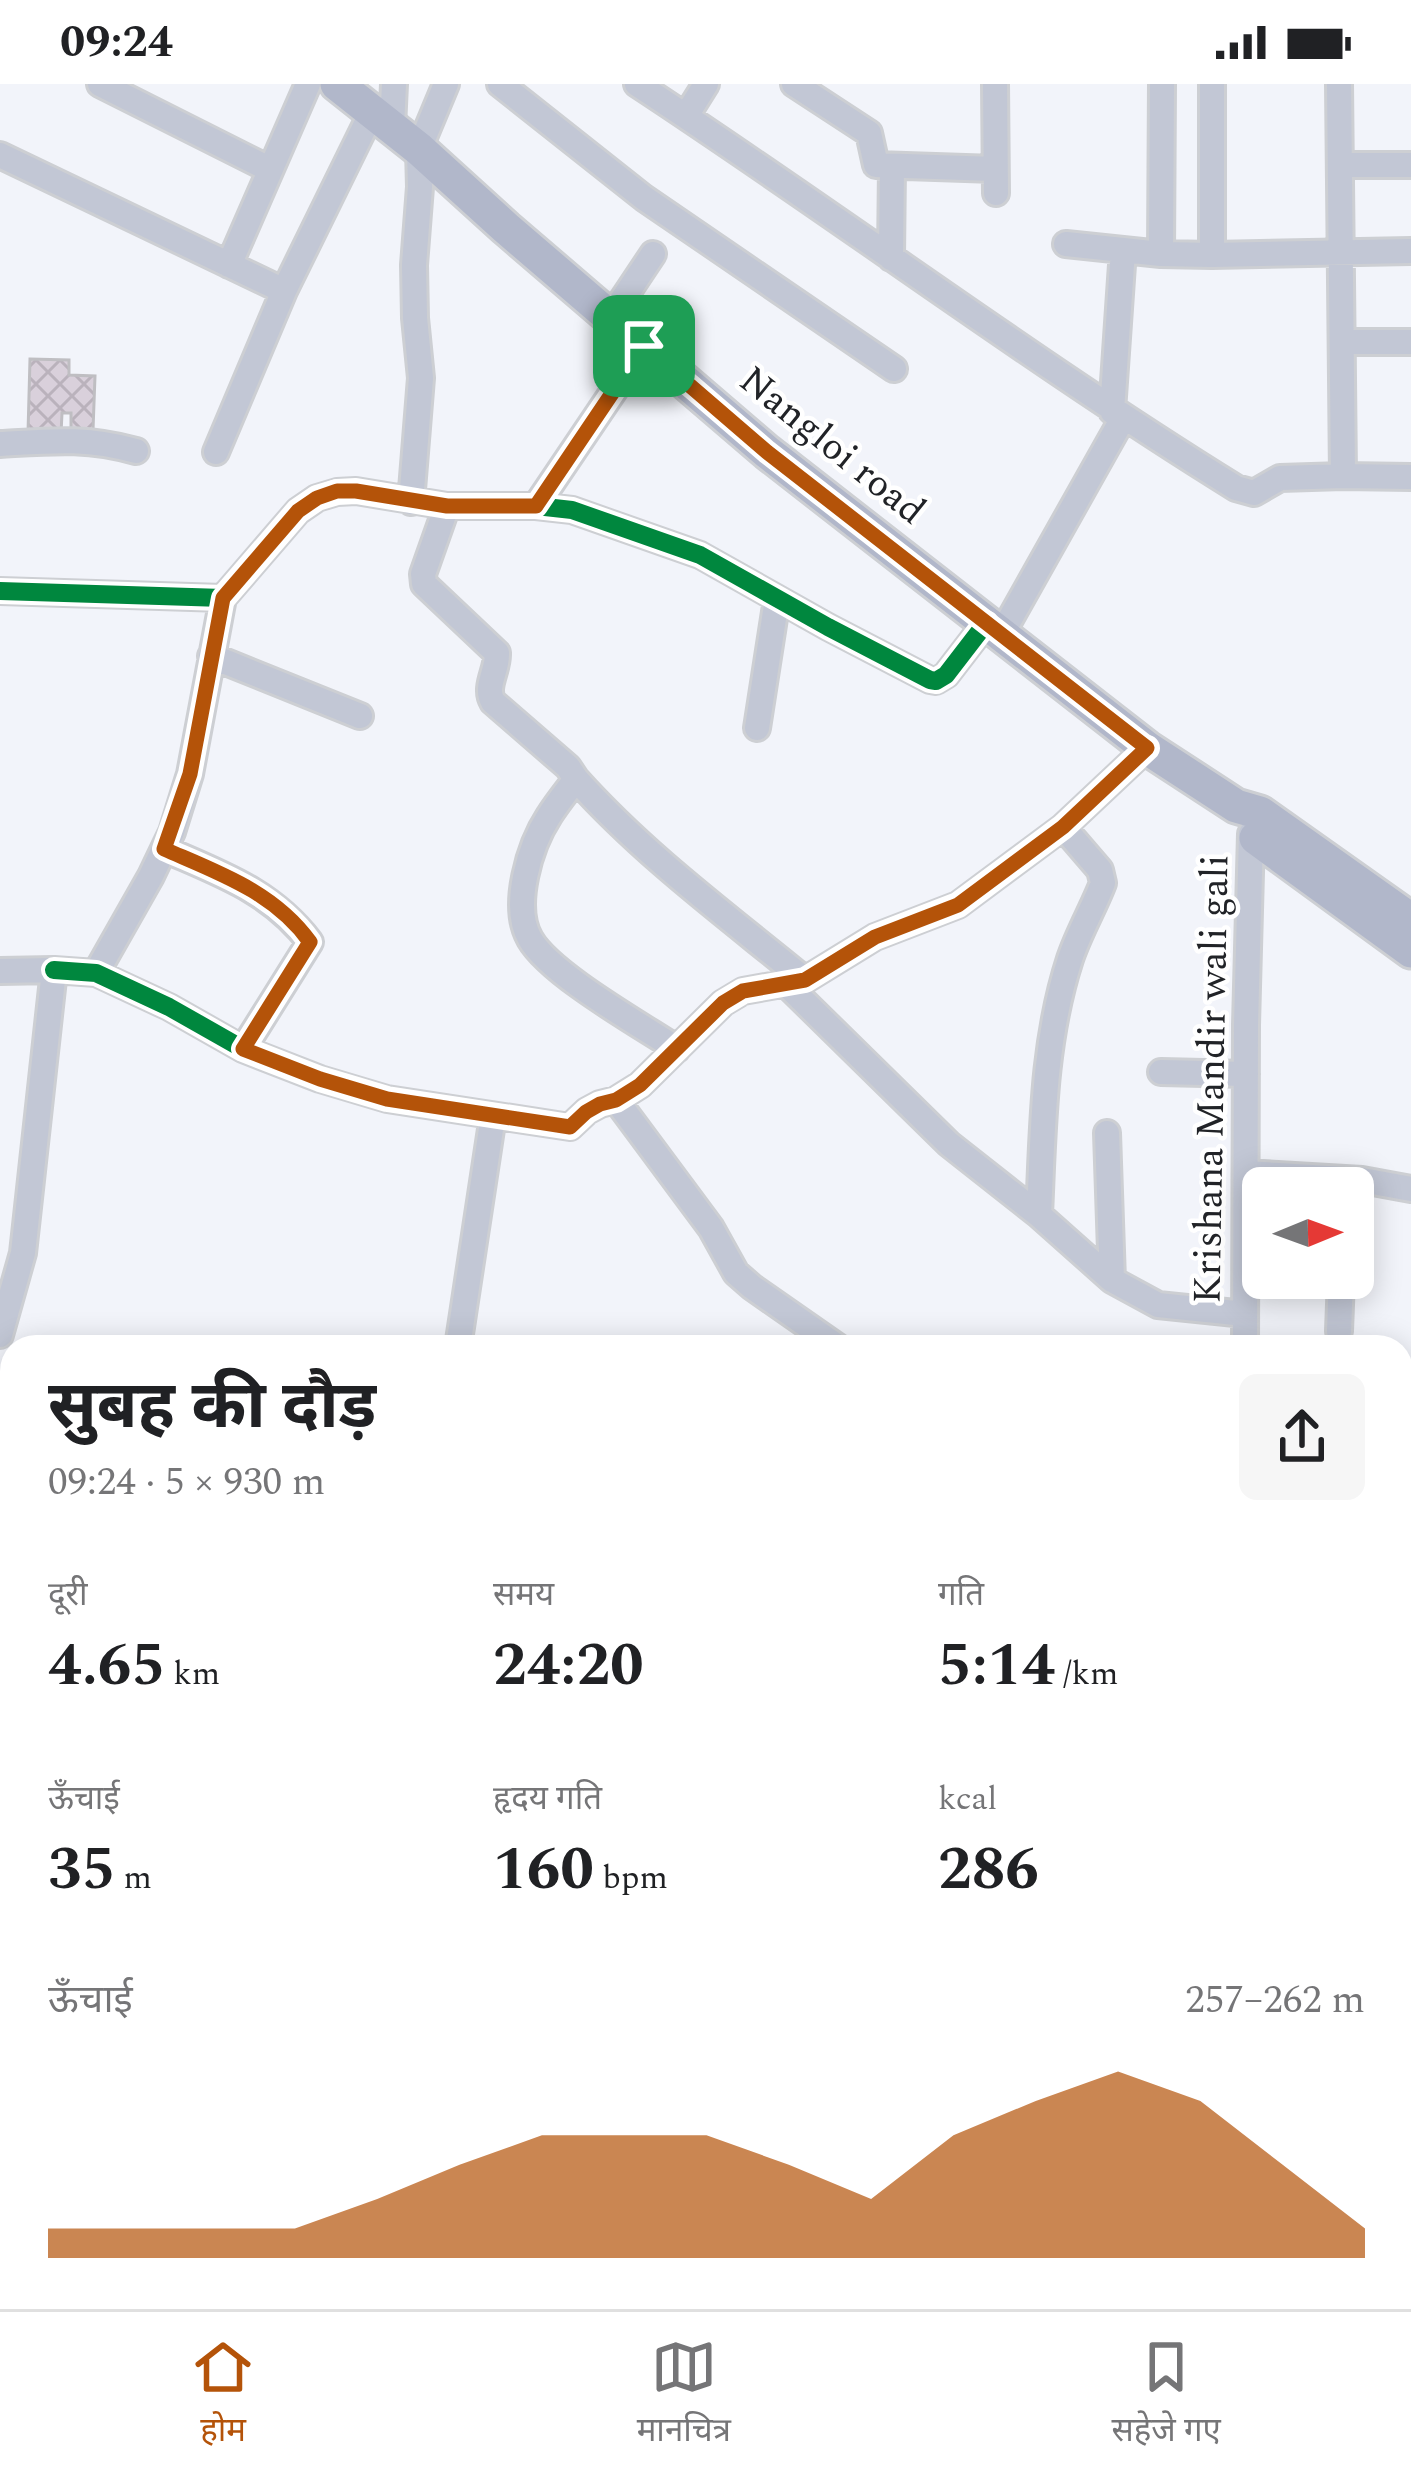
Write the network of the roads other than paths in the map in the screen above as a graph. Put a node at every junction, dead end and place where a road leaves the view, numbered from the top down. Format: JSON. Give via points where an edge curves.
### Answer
{"nodes":[{"id":1,"x":100,"y":84,"type":"edge"},
{"id":2,"x":308,"y":84,"type":"edge"},
{"id":3,"x":337,"y":84,"type":"edge"},
{"id":4,"x":394,"y":84,"type":"edge"},
{"id":5,"x":446,"y":84,"type":"edge"},
{"id":6,"x":500,"y":84,"type":"edge"},
{"id":7,"x":637,"y":84,"type":"edge"},
{"id":8,"x":706,"y":84,"type":"edge"},
{"id":9,"x":794,"y":84,"type":"edge"},
{"id":10,"x":995,"y":84,"type":"edge"},
{"id":11,"x":1162,"y":84,"type":"edge"},
{"id":12,"x":1212,"y":84,"type":"edge"},
{"id":13,"x":1339,"y":84,"type":"edge"},
{"id":14,"x":686,"y":116,"type":"junction"},
{"id":15,"x":382,"y":120,"type":"junction"},
{"id":16,"x":419,"y":149,"type":"junction"},
{"id":17,"x":0,"y":155,"type":"edge"},
{"id":18,"x":1340,"y":165,"type":"junction"},
{"id":19,"x":1411,"y":165,"type":"edge"},
{"id":20,"x":892,"y":166,"type":"junction"},
{"id":21,"x":269,"y":169,"type":"junction"},
{"id":22,"x":1066,"y":244,"type":"dead end"},
{"id":23,"x":1123,"y":250,"type":"junction"},
{"id":24,"x":1411,"y":251,"type":"edge"},
{"id":25,"x":1341,"y":253,"type":"junction"},
{"id":26,"x":653,"y":254,"type":"dead end"},
{"id":27,"x":1160,"y":254,"type":"junction"},
{"id":28,"x":1212,"y":255,"type":"junction"},
{"id":29,"x":891,"y":258,"type":"junction"},
{"id":30,"x":229,"y":265,"type":"junction"},
{"id":31,"x":284,"y":291,"type":"junction"},
{"id":32,"x":610,"y":317,"type":"junction"},
{"id":33,"x":1342,"y":341,"type":"junction"},
{"id":34,"x":1411,"y":342,"type":"edge"},
{"id":35,"x":644,"y":346,"type":"junction"},
{"id":36,"x":894,"y":369,"type":"dead end"},
{"id":37,"x":1118,"y":415,"type":"junction"},
{"id":38,"x":0,"y":444,"type":"edge"},
{"id":39,"x":136,"y":452,"type":"dead end"},
{"id":40,"x":216,"y":452,"type":"dead end"},
{"id":41,"x":1343,"y":476,"type":"junction"},
{"id":42,"x":1411,"y":477,"type":"edge"},
{"id":43,"x":412,"y":502,"type":"junction"},
{"id":44,"x":447,"y":506,"type":"junction"},
{"id":45,"x":536,"y":506,"type":"junction"},
{"id":46,"x":0,"y":591,"type":"edge"},
{"id":47,"x":223,"y":598,"type":"junction"},
{"id":48,"x":777,"y":599,"type":"junction"},
{"id":49,"x":994,"y":629,"type":"junction"},
{"id":50,"x":212,"y":656,"type":"junction"},
{"id":51,"x":360,"y":716,"type":"dead end"},
{"id":52,"x":758,"y":728,"type":"dead end"},
{"id":53,"x":1147,"y":748,"type":"junction"},
{"id":54,"x":577,"y":779,"type":"junction"},
{"id":55,"x":1249,"y":818,"type":"junction"},
{"id":56,"x":1063,"y":827,"type":"junction"},
{"id":57,"x":164,"y":849,"type":"junction"},
{"id":58,"x":1411,"y":920,"type":"edge"},
{"id":59,"x":1411,"y":951,"type":"edge"},
{"id":60,"x":54,"y":970,"type":"junction"},
{"id":61,"x":0,"y":971,"type":"edge"},
{"id":62,"x":96,"y":973,"type":"junction"},
{"id":63,"x":795,"y":982,"type":"junction"},
{"id":64,"x":676,"y":1048,"type":"junction"},
{"id":65,"x":243,"y":1049,"type":"junction"},
{"id":66,"x":1161,"y":1072,"type":"dead end"},
{"id":67,"x":1246,"y":1074,"type":"junction"},
{"id":68,"x":616,"y":1100,"type":"junction"},
{"id":69,"x":493,"y":1116,"type":"junction"},
{"id":70,"x":1107,"y":1133,"type":"dead end"},
{"id":71,"x":1246,"y":1167,"type":"edge"},
{"id":72,"x":1374,"y":1186,"type":"edge"},
{"id":73,"x":1411,"y":1189,"type":"edge"},
{"id":74,"x":1039,"y":1215,"type":"junction"},
{"id":75,"x":1112,"y":1280,"type":"junction"},
{"id":76,"x":1245,"y":1299,"type":"edge"},
{"id":77,"x":1340,"y":1299,"type":"edge"},
{"id":78,"x":1245,"y":1314,"type":"junction"},
{"id":79,"x":1339,"y":1331,"type":"dead end"},
{"id":80,"x":0,"y":1335,"type":"edge"},
{"id":81,"x":460,"y":1335,"type":"edge"},
{"id":82,"x":821,"y":1335,"type":"edge"},
{"id":83,"x":1245,"y":1335,"type":"edge"}],
"edges":[{"from":1,"to":21,"type":"street"},
{"from":2,"to":21,"type":"street"},
{"from":3,"to":15,"type":"main road","name":"Nangloi road"},
{"from":4,"to":15,"type":"street"},
{"from":5,"to":16,"type":"street"},
{"from":6,"to":36,"type":"street","via":[[644,198]]},
{"from":7,"to":14,"type":"street"},
{"from":8,"to":14,"type":"street"},
{"from":9,"to":20,"type":"street","via":[[863,128],[874,162]]},
{"from":10,"to":20,"type":"street","via":[[995,181]]},
{"from":11,"to":27,"type":"street"},
{"from":12,"to":28,"type":"street"},
{"from":13,"to":18,"type":"street"},
{"from":14,"to":29,"type":"street"},
{"from":15,"to":16,"type":"main road","name":"Nangloi road"},
{"from":15,"to":31,"type":"street"},
{"from":16,"to":32,"type":"main road","name":"Nangloi road"},
{"from":16,"to":43,"type":"street","via":[[414,265],[421,377]]},
{"from":17,"to":30,"type":"street"},
{"from":18,"to":19,"type":"street"},
{"from":18,"to":25,"type":"street"},
{"from":20,"to":29,"type":"street"},
{"from":21,"to":30,"type":"street"},
{"from":22,"to":23,"type":"street"},
{"from":23,"to":27,"type":"street"},
{"from":23,"to":37,"type":"street"},
{"from":24,"to":25,"type":"street"},
{"from":25,"to":28,"type":"street"},
{"from":25,"to":33,"type":"street"},
{"from":26,"to":32,"type":"street"},
{"from":27,"to":28,"type":"street"},
{"from":29,"to":37,"type":"street"},
{"from":30,"to":31,"type":"street"},
{"from":31,"to":40,"type":"street"},
{"from":32,"to":35,"type":"main road","name":"Nangloi road"},
{"from":33,"to":34,"type":"street"},
{"from":33,"to":41,"type":"street"},
{"from":35,"to":45,"type":"street"},
{"from":35,"to":49,"type":"main road","name":"Nangloi road"},
{"from":37,"to":41,"type":"street","via":[[1246,492],[1280,478]]},
{"from":37,"to":49,"type":"street"},
{"from":38,"to":39,"type":"street","via":[[73,440]]},
{"from":41,"to":42,"type":"street"},
{"from":43,"to":44,"type":"street"},
{"from":43,"to":47,"type":"street","via":[[356,491],[317,498]]},
{"from":44,"to":45,"type":"street"},
{"from":44,"to":54,"type":"street","via":[[424,584],[496,653],[494,703]]},
{"from":45,"to":48,"type":"street","via":[[572,510],[700,555]]},
{"from":46,"to":47,"type":"street"},
{"from":47,"to":50,"type":"street"},
{"from":48,"to":49,"type":"street","via":[[936,681]]},
{"from":48,"to":52,"type":"street"},
{"from":49,"to":53,"type":"main road","name":"Nangloi road"},
{"from":50,"to":51,"type":"street"},
{"from":50,"to":57,"type":"street","via":[[190,774]]},
{"from":53,"to":55,"type":"main road","name":"Nangloi road"},
{"from":53,"to":56,"type":"street"},
{"from":54,"to":63,"type":"street"},
{"from":54,"to":64,"type":"street","via":[[532,851],[521,909],[527,935],[562,972]]},
{"from":55,"to":58,"type":"main road"},
{"from":55,"to":59,"type":"main road"},
{"from":55,"to":67,"type":"street","name":"Krishana Mandir wali gali"},
{"from":56,"to":63,"type":"street","via":[[958,905],[875,937]]},
{"from":56,"to":74,"type":"street","via":[[1103,883],[1055,1012]]},
{"from":57,"to":62,"type":"street"},
{"from":57,"to":65,"type":"street","via":[[258,892],[310,942]]},
{"from":60,"to":61,"type":"street"},
{"from":60,"to":62,"type":"street"},
{"from":60,"to":80,"type":"street","via":[[23,1253]]},
{"from":62,"to":65,"type":"street"},
{"from":63,"to":64,"type":"street","via":[[743,991]]},
{"from":63,"to":74,"type":"street","via":[[949,1144]]},
{"from":64,"to":68,"type":"street"},
{"from":65,"to":69,"type":"street","via":[[387,1099]]},
{"from":66,"to":67,"type":"street"},
{"from":67,"to":71,"type":"street","name":"Krishana Mandir wali gali"},
{"from":68,"to":69,"type":"street","via":[[570,1127]]},
{"from":68,"to":82,"type":"street","via":[[736,1273]]},
{"from":69,"to":81,"type":"street"},
{"from":70,"to":75,"type":"street"},
{"from":72,"to":73,"type":"street"},
{"from":74,"to":75,"type":"street"},
{"from":75,"to":78,"type":"street","via":[[1158,1304]]},
{"from":76,"to":78,"type":"street","name":"Krishana Mandir wali gali"},
{"from":77,"to":79,"type":"street"},
{"from":78,"to":83,"type":"street","name":"Krishana Mandir wali gali"}]}
